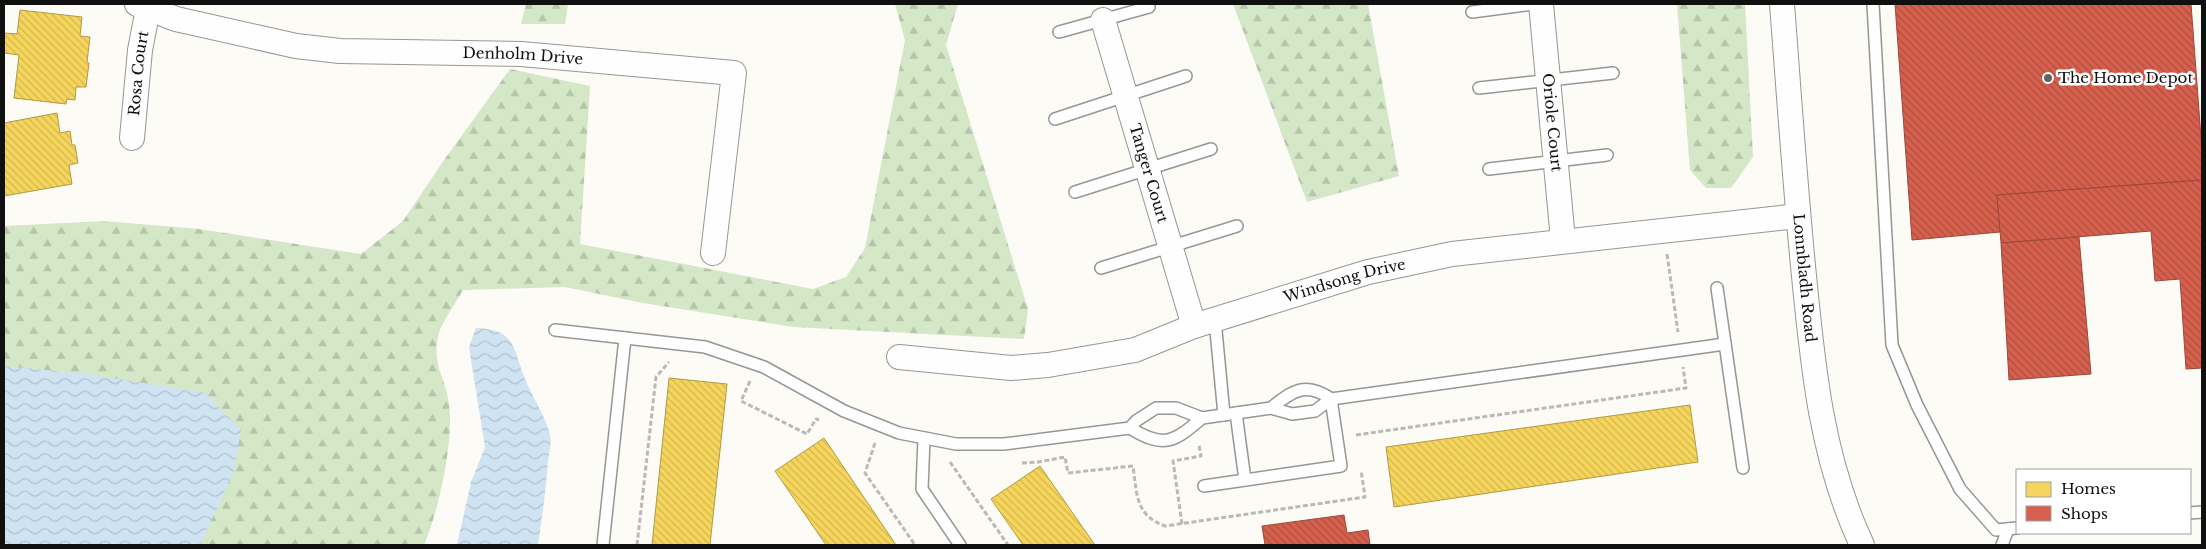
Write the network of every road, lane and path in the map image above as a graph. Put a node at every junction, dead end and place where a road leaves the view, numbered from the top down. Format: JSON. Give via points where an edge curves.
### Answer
{"nodes":[{"id":1,"x":1533,"y":4,"type":"edge"},
{"id":2,"x":1541,"y":4,"type":"edge"},
{"id":3,"x":1782,"y":4,"type":"edge"},
{"id":4,"x":1874,"y":4,"type":"edge"},
{"id":5,"x":142,"y":6,"type":"edge"},
{"id":6,"x":1149,"y":7,"type":"dead end"},
{"id":7,"x":1472,"y":12,"type":"dead end"},
{"id":8,"x":1103,"y":20,"type":"junction"},
{"id":9,"x":1059,"y":32,"type":"dead end"},
{"id":10,"x":1613,"y":73,"type":"dead end"},
{"id":11,"x":1186,"y":76,"type":"dead end"},
{"id":12,"x":1548,"y":80,"type":"junction"},
{"id":13,"x":1479,"y":88,"type":"dead end"},
{"id":14,"x":1126,"y":95,"type":"junction"},
{"id":15,"x":1055,"y":119,"type":"dead end"},
{"id":16,"x":132,"y":138,"type":"dead end"},
{"id":17,"x":1210,"y":149,"type":"dead end"},
{"id":18,"x":1607,"y":155,"type":"dead end"},
{"id":19,"x":1556,"y":162,"type":"junction"},
{"id":20,"x":1148,"y":169,"type":"junction"},
{"id":21,"x":1489,"y":170,"type":"dead end"},
{"id":22,"x":1075,"y":192,"type":"dead end"},
{"id":23,"x":1798,"y":216,"type":"junction"},
{"id":24,"x":1237,"y":226,"type":"dead end"},
{"id":25,"x":1563,"y":240,"type":"junction"},
{"id":26,"x":1170,"y":247,"type":"junction"},
{"id":27,"x":1667,"y":251,"type":"dead end"},
{"id":28,"x":713,"y":253,"type":"dead end"},
{"id":29,"x":1101,"y":268,"type":"dead end"},
{"id":30,"x":1717,"y":288,"type":"dead end"},
{"id":31,"x":1204,"y":323,"type":"junction"},
{"id":32,"x":555,"y":330,"type":"dead end"},
{"id":33,"x":1678,"y":335,"type":"dead end"},
{"id":34,"x":625,"y":338,"type":"junction"},
{"id":35,"x":1725,"y":344,"type":"junction"},
{"id":36,"x":899,"y":357,"type":"dead end"},
{"id":37,"x":672,"y":359,"type":"dead end"},
{"id":38,"x":1682,"y":366,"type":"dead end"},
{"id":39,"x":741,"y":378,"type":"dead end"},
{"id":40,"x":1331,"y":399,"type":"junction"},
{"id":41,"x":1271,"y":408,"type":"junction"},
{"id":42,"x":1236,"y":414,"type":"junction"},
{"id":43,"x":1224,"y":415,"type":"junction"},
{"id":44,"x":1202,"y":418,"type":"junction"},
{"id":45,"x":825,"y":423,"type":"dead end"},
{"id":46,"x":1354,"y":425,"type":"dead end"},
{"id":47,"x":1130,"y":428,"type":"junction"},
{"id":48,"x":1356,"y":435,"type":"junction"},
{"id":49,"x":1198,"y":437,"type":"dead end"},
{"id":50,"x":924,"y":438,"type":"junction"},
{"id":51,"x":867,"y":440,"type":"dead end"},
{"id":52,"x":875,"y":443,"type":"junction"},
{"id":53,"x":1357,"y":444,"type":"dead end"},
{"id":54,"x":882,"y":446,"type":"dead end"},
{"id":55,"x":943,"y":461,"type":"dead end"},
{"id":56,"x":950,"y":461,"type":"junction"},
{"id":57,"x":960,"y":462,"type":"dead end"},
{"id":58,"x":1360,"y":462,"type":"dead end"},
{"id":59,"x":1018,"y":463,"type":"dead end"},
{"id":60,"x":1743,"y":468,"type":"dead end"},
{"id":61,"x":1245,"y":480,"type":"junction"},
{"id":62,"x":1204,"y":486,"type":"dead end"},
{"id":63,"x":1182,"y":524,"type":"junction"},
{"id":64,"x":2013,"y":529,"type":"edge"},
{"id":65,"x":603,"y":545,"type":"edge"},
{"id":66,"x":637,"y":545,"type":"edge"},
{"id":67,"x":915,"y":545,"type":"edge"},
{"id":68,"x":960,"y":545,"type":"edge"},
{"id":69,"x":1008,"y":545,"type":"edge"},
{"id":70,"x":1862,"y":545,"type":"edge"},
{"id":71,"x":2002,"y":545,"type":"edge"}],
"edges":[{"from":1,"to":7,"type":"lane"},
{"from":2,"to":12,"type":"street","name":"Oriole Court"},
{"from":3,"to":23,"type":"street","name":"Lonnbladh Road"},
{"from":4,"to":64,"type":"lane","via":[[1892,345],[1916,406],[1960,489],[1996,530]]},
{"from":5,"to":16,"type":"street","name":"Rosa Court"},
{"from":5,"to":28,"type":"street","name":"Denholm Drive","via":[[176,19],[296,46],[340,51],[521,54],[734,73]]},
{"from":6,"to":8,"type":"lane"},
{"from":8,"to":9,"type":"lane"},
{"from":8,"to":14,"type":"street","name":"Tanger Court"},
{"from":10,"to":12,"type":"lane"},
{"from":11,"to":14,"type":"lane"},
{"from":12,"to":13,"type":"lane"},
{"from":12,"to":19,"type":"street","name":"Oriole Court"},
{"from":14,"to":15,"type":"lane"},
{"from":14,"to":20,"type":"street","name":"Tanger Court"},
{"from":17,"to":20,"type":"lane"},
{"from":18,"to":19,"type":"lane"},
{"from":19,"to":21,"type":"lane"},
{"from":19,"to":25,"type":"street","name":"Oriole Court"},
{"from":20,"to":22,"type":"lane"},
{"from":20,"to":26,"type":"street","name":"Tanger Court"},
{"from":23,"to":25,"type":"street","name":"Windsong Drive"},
{"from":23,"to":70,"type":"street","name":"Lonnbladh Road","via":[[1820,416],[1833,469]]},
{"from":24,"to":26,"type":"lane"},
{"from":25,"to":31,"type":"street","name":"Windsong Drive","via":[[1452,254],[1368,272]]},
{"from":26,"to":29,"type":"lane"},
{"from":26,"to":31,"type":"street","name":"Tanger Court"},
{"from":27,"to":33,"type":"path"},
{"from":30,"to":35,"type":"lane"},
{"from":31,"to":36,"type":"street","name":"Windsong Drive","via":[[1135,350],[1048,365],[1011,368]]},
{"from":31,"to":43,"type":"lane"},
{"from":32,"to":34,"type":"lane"},
{"from":34,"to":50,"type":"lane","via":[[705,347],[764,367],[844,411],[899,433]]},
{"from":34,"to":65,"type":"lane"},
{"from":35,"to":40,"type":"lane"},
{"from":35,"to":60,"type":"lane"},
{"from":37,"to":66,"type":"path","via":[[656,377]]},
{"from":38,"to":48,"type":"path","via":[[1686,388]]},
{"from":39,"to":45,"type":"path","via":[[750,381],[741,401],[807,434],[816,419]]},
{"from":40,"to":41,"type":"lane","via":[[1315,412],[1292,414]]},
{"from":40,"to":41,"type":"lane","via":[[1318,390],[1305,390],[1288,394]]},
{"from":40,"to":61,"type":"lane","via":[[1342,466]]},
{"from":41,"to":42,"type":"lane"},
{"from":42,"to":43,"type":"lane"},
{"from":42,"to":61,"type":"lane"},
{"from":43,"to":44,"type":"lane"},
{"from":44,"to":47,"type":"lane","via":[[1176,408],[1156,408]]},
{"from":44,"to":47,"type":"lane","via":[[1170,441],[1141,436]]},
{"from":46,"to":48,"type":"path"},
{"from":47,"to":50,"type":"lane","via":[[1004,444],[956,444]]},
{"from":48,"to":53,"type":"path"},
{"from":49,"to":63,"type":"path","via":[[1201,456],[1173,460]]},
{"from":50,"to":68,"type":"lane","via":[[922,489]]},
{"from":51,"to":52,"type":"path"},
{"from":52,"to":54,"type":"path"},
{"from":52,"to":67,"type":"path","via":[[865,473]]},
{"from":55,"to":56,"type":"path"},
{"from":56,"to":57,"type":"path"},
{"from":56,"to":69,"type":"path"},
{"from":58,"to":63,"type":"path","via":[[1364,497]]},
{"from":59,"to":63,"type":"path","via":[[1065,457],[1068,473],[1133,466],[1138,502],[1144,514],[1165,526]]},
{"from":61,"to":62,"type":"lane"},
{"from":64,"to":71,"type":"lane"}]}
